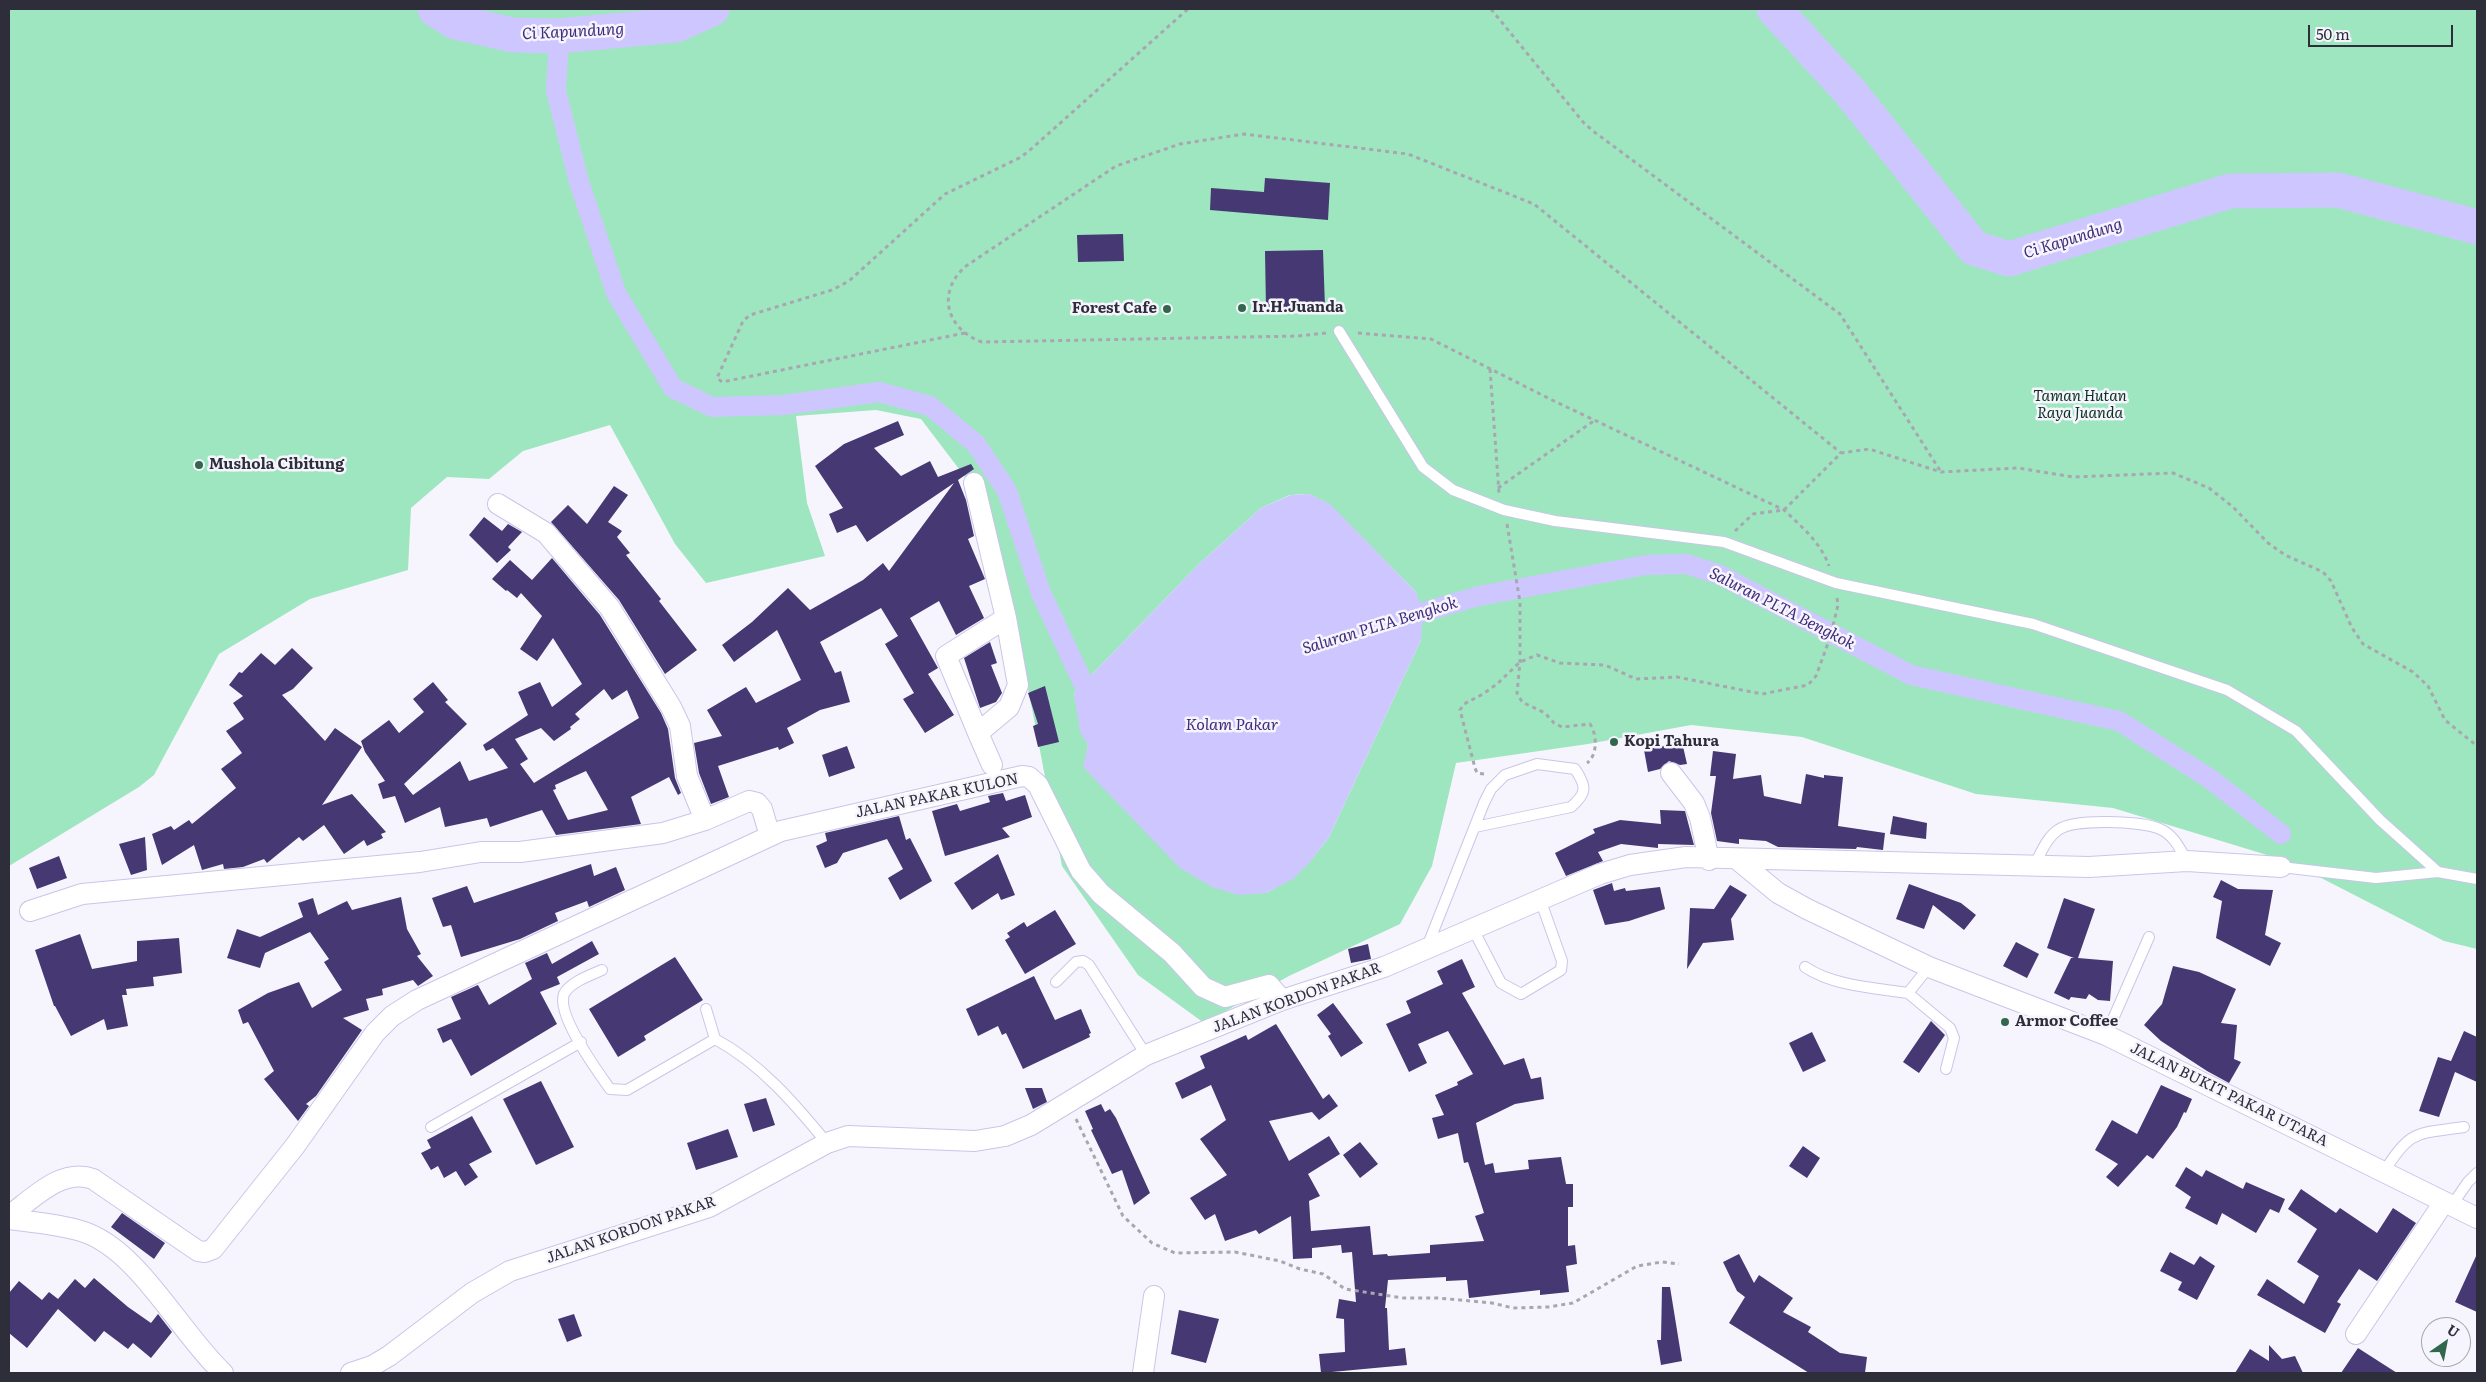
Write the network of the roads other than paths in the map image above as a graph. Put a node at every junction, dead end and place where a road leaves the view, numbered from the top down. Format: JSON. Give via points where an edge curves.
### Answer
{"nodes":[{"id":1,"x":1339,"y":331,"type":"road end"},
{"id":2,"x":974,"y":483,"type":"dead end"},
{"id":3,"x":498,"y":504,"type":"dead end"},
{"id":4,"x":1006,"y":618,"type":"junction"},
{"id":5,"x":978,"y":733,"type":"junction"},
{"id":6,"x":992,"y":765,"type":"dead end"},
{"id":7,"x":1671,"y":773,"type":"dead end"},
{"id":8,"x":705,"y":820,"type":"junction"},
{"id":9,"x":1475,"y":827,"type":"junction"},
{"id":10,"x":775,"y":834,"type":"junction"},
{"id":11,"x":1709,"y":860,"type":"junction"},
{"id":12,"x":1738,"y":860,"type":"junction"},
{"id":13,"x":2187,"y":861,"type":"junction"},
{"id":14,"x":2034,"y":866,"type":"junction"},
{"id":15,"x":2281,"y":867,"type":"joint"},
{"id":16,"x":2438,"y":872,"type":"junction"},
{"id":17,"x":2477,"y":879,"type":"edge"},
{"id":18,"x":1540,"y":899,"type":"junction"},
{"id":19,"x":30,"y":911,"type":"dead end"},
{"id":20,"x":1473,"y":929,"type":"junction"},
{"id":21,"x":2149,"y":937,"type":"dead end"},
{"id":22,"x":1427,"y":948,"type":"junction"},
{"id":23,"x":1805,"y":967,"type":"dead end"},
{"id":24,"x":1929,"y":967,"type":"junction"},
{"id":25,"x":602,"y":970,"type":"dead end"},
{"id":26,"x":1056,"y":982,"type":"dead end"},
{"id":27,"x":1908,"y":993,"type":"junction"},
{"id":28,"x":1282,"y":1000,"type":"junction"},
{"id":29,"x":706,"y":1009,"type":"dead end"},
{"id":30,"x":2106,"y":1035,"type":"junction"},
{"id":31,"x":715,"y":1039,"type":"junction"},
{"id":32,"x":581,"y":1042,"type":"junction"},
{"id":33,"x":1146,"y":1055,"type":"junction"},
{"id":34,"x":1946,"y":1069,"type":"dead end"},
{"id":35,"x":431,"y":1127,"type":"dead end"},
{"id":36,"x":2464,"y":1127,"type":"dead end"},
{"id":37,"x":827,"y":1143,"type":"junction"},
{"id":38,"x":2384,"y":1172,"type":"junction"},
{"id":39,"x":2477,"y":1173,"type":"edge"},
{"id":40,"x":2448,"y":1204,"type":"junction"},
{"id":41,"x":9,"y":1217,"type":"edge"},
{"id":42,"x":2477,"y":1218,"type":"edge"},
{"id":43,"x":1154,"y":1296,"type":"dead end"},
{"id":44,"x":2356,"y":1334,"type":"dead end"},
{"id":45,"x":374,"y":1369,"type":"edge"},
{"id":46,"x":223,"y":1373,"type":"edge"},
{"id":47,"x":351,"y":1373,"type":"edge"},
{"id":48,"x":1143,"y":1373,"type":"edge"}],
"edges":[{"from":1,"to":16,"type":"lane","via":[[1424,467],[1453,490],[1504,510],[1555,522],[1724,542],[1836,583],[2033,624],[2227,690],[2296,731],[2380,820]]},
{"from":2,"to":4,"type":"street"},
{"from":3,"to":8,"type":"street","via":[[546,533],[610,608],[677,720],[687,776]]},
{"from":4,"to":5,"type":"street","via":[[1018,685],[1009,707]]},
{"from":4,"to":5,"type":"street","via":[[946,656]]},
{"from":5,"to":6,"type":"street"},
{"from":7,"to":11,"type":"street","via":[[1694,803]]},
{"from":8,"to":10,"type":"street","via":[[749,801],[757,803]]},
{"from":8,"to":19,"type":"street","via":[[663,833],[520,852],[481,852],[420,862],[82,894]]},
{"from":9,"to":9,"type":"lane","via":[[1570,807],[1581,798],[1584,786],[1576,769],[1537,764],[1505,775],[1491,789]]},
{"from":9,"to":22,"type":"lane"},
{"from":10,"to":28,"type":"street","name":"JALAN PAKAR KULON","via":[[948,792],[1029,777],[1038,785],[1081,871],[1101,894],[1172,953],[1203,987],[1225,997],[1269,985]]},
{"from":10,"to":41,"type":"street","via":[[417,1000],[392,1016],[374,1033],[295,1146],[213,1249],[198,1250],[84,1175],[58,1180]]},
{"from":11,"to":12,"type":"street","name":"JALAN KORDON PAKAR"},
{"from":11,"to":18,"type":"street","name":"JALAN KORDON PAKAR","via":[[1686,857],[1630,865]]},
{"from":12,"to":14,"type":"street","name":"JALAN KORDON PAKAR"},
{"from":12,"to":24,"type":"street","name":"JALAN BUKIT PAKAR UTARA","via":[[1778,893]]},
{"from":13,"to":14,"type":"street","name":"JALAN KORDON PAKAR","via":[[2089,867]]},
{"from":13,"to":14,"type":"lane","via":[[2171,836],[2161,829],[2144,824],[2077,823],[2058,830],[2049,839]]},
{"from":13,"to":15,"type":"street","name":"JALAN KORDON PAKAR"},
{"from":15,"to":16,"type":"lane","via":[[2376,878]]},
{"from":16,"to":17,"type":"lane"},
{"from":18,"to":20,"type":"street","name":"JALAN KORDON PAKAR"},
{"from":18,"to":20,"type":"lane","via":[[1562,961],[1561,970],[1521,994],[1501,983]]},
{"from":20,"to":22,"type":"street","name":"JALAN KORDON PAKAR"},
{"from":21,"to":30,"type":"lane"},
{"from":22,"to":28,"type":"street","name":"JALAN KORDON PAKAR","via":[[1376,970]]},
{"from":23,"to":27,"type":"lane","via":[[1830,979]]},
{"from":24,"to":27,"type":"lane"},
{"from":24,"to":30,"type":"street","name":"JALAN BUKIT PAKAR UTARA"},
{"from":25,"to":32,"type":"lane","via":[[570,986],[564,995],[569,1023]]},
{"from":26,"to":33,"type":"lane","via":[[1076,962],[1083,961],[1089,965]]},
{"from":27,"to":34,"type":"lane","via":[[1950,1028],[1954,1038]]},
{"from":28,"to":33,"type":"street","name":"JALAN KORDON PAKAR"},
{"from":29,"to":31,"type":"lane"},
{"from":30,"to":38,"type":"street","name":"JALAN BUKIT PAKAR UTARA"},
{"from":31,"to":32,"type":"lane","via":[[627,1090],[610,1089]]},
{"from":31,"to":37,"type":"lane","via":[[733,1048],[775,1084]]},
{"from":32,"to":35,"type":"lane"},
{"from":33,"to":37,"type":"street","name":"JALAN KORDON PAKAR","via":[[1032,1125],[1005,1136],[975,1141],[848,1136]]},
{"from":36,"to":38,"type":"lane","via":[[2407,1139]]},
{"from":37,"to":45,"type":"street","name":"JALAN KORDON PAKAR","via":[[709,1207],[510,1272],[472,1293]]},
{"from":38,"to":40,"type":"street","name":"JALAN BUKIT PAKAR UTARA"},
{"from":39,"to":40,"type":"lane"},
{"from":40,"to":42,"type":"street","name":"JALAN BUKIT PAKAR UTARA"},
{"from":40,"to":44,"type":"street"},
{"from":41,"to":46,"type":"street","via":[[81,1230],[100,1239],[138,1269],[204,1355]]},
{"from":43,"to":48,"type":"street"},
{"from":45,"to":47,"type":"street","name":"JALAN KORDON PAKAR"}]}
